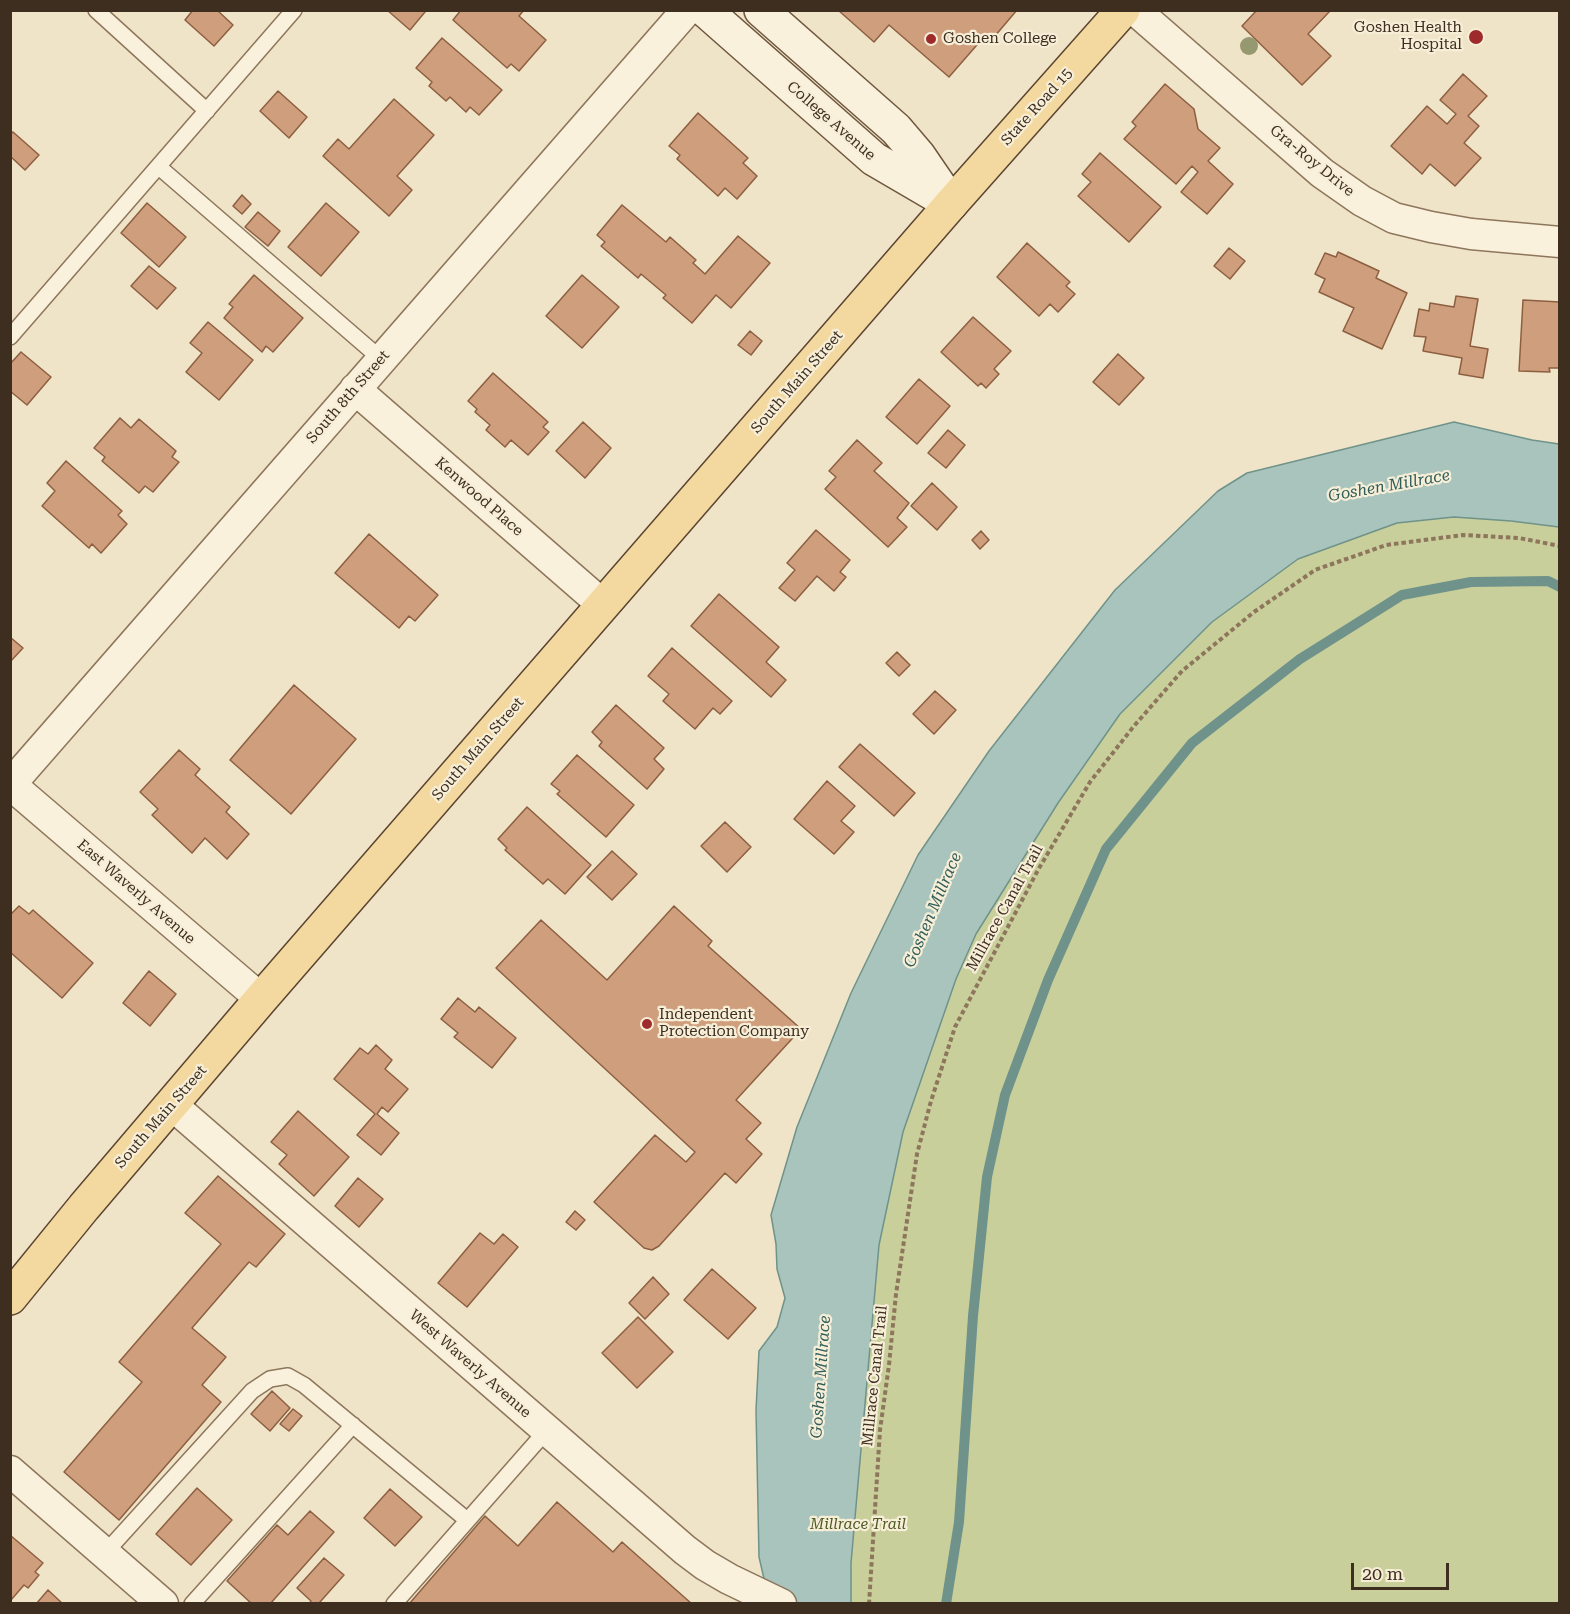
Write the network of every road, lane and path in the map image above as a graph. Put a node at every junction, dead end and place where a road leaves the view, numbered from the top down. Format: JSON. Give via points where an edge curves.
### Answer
{"nodes":[{"id":1,"x":96,"y":10,"type":"edge"},
{"id":2,"x":294,"y":10,"type":"edge"},
{"id":3,"x":687,"y":10,"type":"edge"},
{"id":4,"x":705,"y":10,"type":"edge"},
{"id":5,"x":761,"y":10,"type":"edge"},
{"id":6,"x":1123,"y":10,"type":"edge"},
{"id":7,"x":1135,"y":10,"type":"edge"},
{"id":8,"x":207,"y":111,"type":"junction"},
{"id":9,"x":159,"y":167,"type":"junction"},
{"id":10,"x":951,"y":204,"type":"junction"},
{"id":11,"x":1560,"y":242,"type":"edge"},
{"id":12,"x":10,"y":338,"type":"edge"},
{"id":13,"x":381,"y":359,"type":"junction"},
{"id":14,"x":355,"y":390,"type":"junction"},
{"id":15,"x":1560,"y":546,"type":"edge"},
{"id":16,"x":603,"y":605,"type":"junction"},
{"id":17,"x":11,"y":784,"type":"edge"},
{"id":18,"x":261,"y":999,"type":"junction"},
{"id":19,"x":172,"y":1105,"type":"junction"},
{"id":20,"x":10,"y":1298,"type":"edge"},
{"id":21,"x":353,"y":1425,"type":"junction"},
{"id":22,"x":547,"y":1430,"type":"junction"},
{"id":23,"x":10,"y":1471,"type":"edge"},
{"id":24,"x":467,"y":1520,"type":"junction"},
{"id":25,"x":105,"y":1553,"type":"junction"},
{"id":26,"x":163,"y":1604,"type":"edge"},
{"id":27,"x":192,"y":1604,"type":"edge"},
{"id":28,"x":394,"y":1604,"type":"edge"},
{"id":29,"x":781,"y":1604,"type":"edge"},
{"id":30,"x":869,"y":1604,"type":"edge"}],
"edges":[{"from":1,"to":8,"type":"lane"},
{"from":2,"to":8,"type":"lane"},
{"from":3,"to":13,"type":"street","name":"South 8th Street"},
{"from":4,"to":10,"type":"main road","name":"College Avenue","via":[[874,159]]},
{"from":5,"to":10,"type":"main road","via":[[896,129]]},
{"from":6,"to":10,"type":"main road","name":"State Road 15"},
{"from":7,"to":11,"type":"street","name":"Gra-Roy Drive","via":[[1322,173],[1362,201],[1394,218],[1431,228]]},
{"from":8,"to":9,"type":"lane"},
{"from":9,"to":12,"type":"lane"},
{"from":9,"to":13,"type":"lane"},
{"from":10,"to":16,"type":"main road","name":"South Main Street"},
{"from":13,"to":14,"type":"street","name":"South 8th Street"},
{"from":14,"to":16,"type":"street","name":"Kenwood Place"},
{"from":14,"to":17,"type":"street","name":"South 8th Street"},
{"from":15,"to":30,"type":"path","name":"Millrace Canal Trail","via":[[1519,538],[1463,535],[1386,545],[1315,570],[1254,612],[1182,671],[1090,782],[1038,870],[955,1027],[928,1112],[917,1154],[896,1294],[880,1430]]},
{"from":16,"to":18,"type":"main road","name":"South Main Street"},
{"from":17,"to":18,"type":"street","name":"East Waverly Avenue"},
{"from":18,"to":19,"type":"main road","name":"South Main Street"},
{"from":19,"to":20,"type":"main road","name":"South Main Street"},
{"from":19,"to":22,"type":"street","name":"West Waverly Avenue"},
{"from":21,"to":24,"type":"lane"},
{"from":21,"to":25,"type":"lane","via":[[304,1384],[288,1376],[270,1379],[252,1392]]},
{"from":21,"to":27,"type":"lane"},
{"from":22,"to":24,"type":"lane"},
{"from":22,"to":29,"type":"street","name":"West Waverly Avenue","via":[[705,1565]]},
{"from":23,"to":25,"type":"street"},
{"from":24,"to":28,"type":"lane"},
{"from":25,"to":26,"type":"street"}]}
